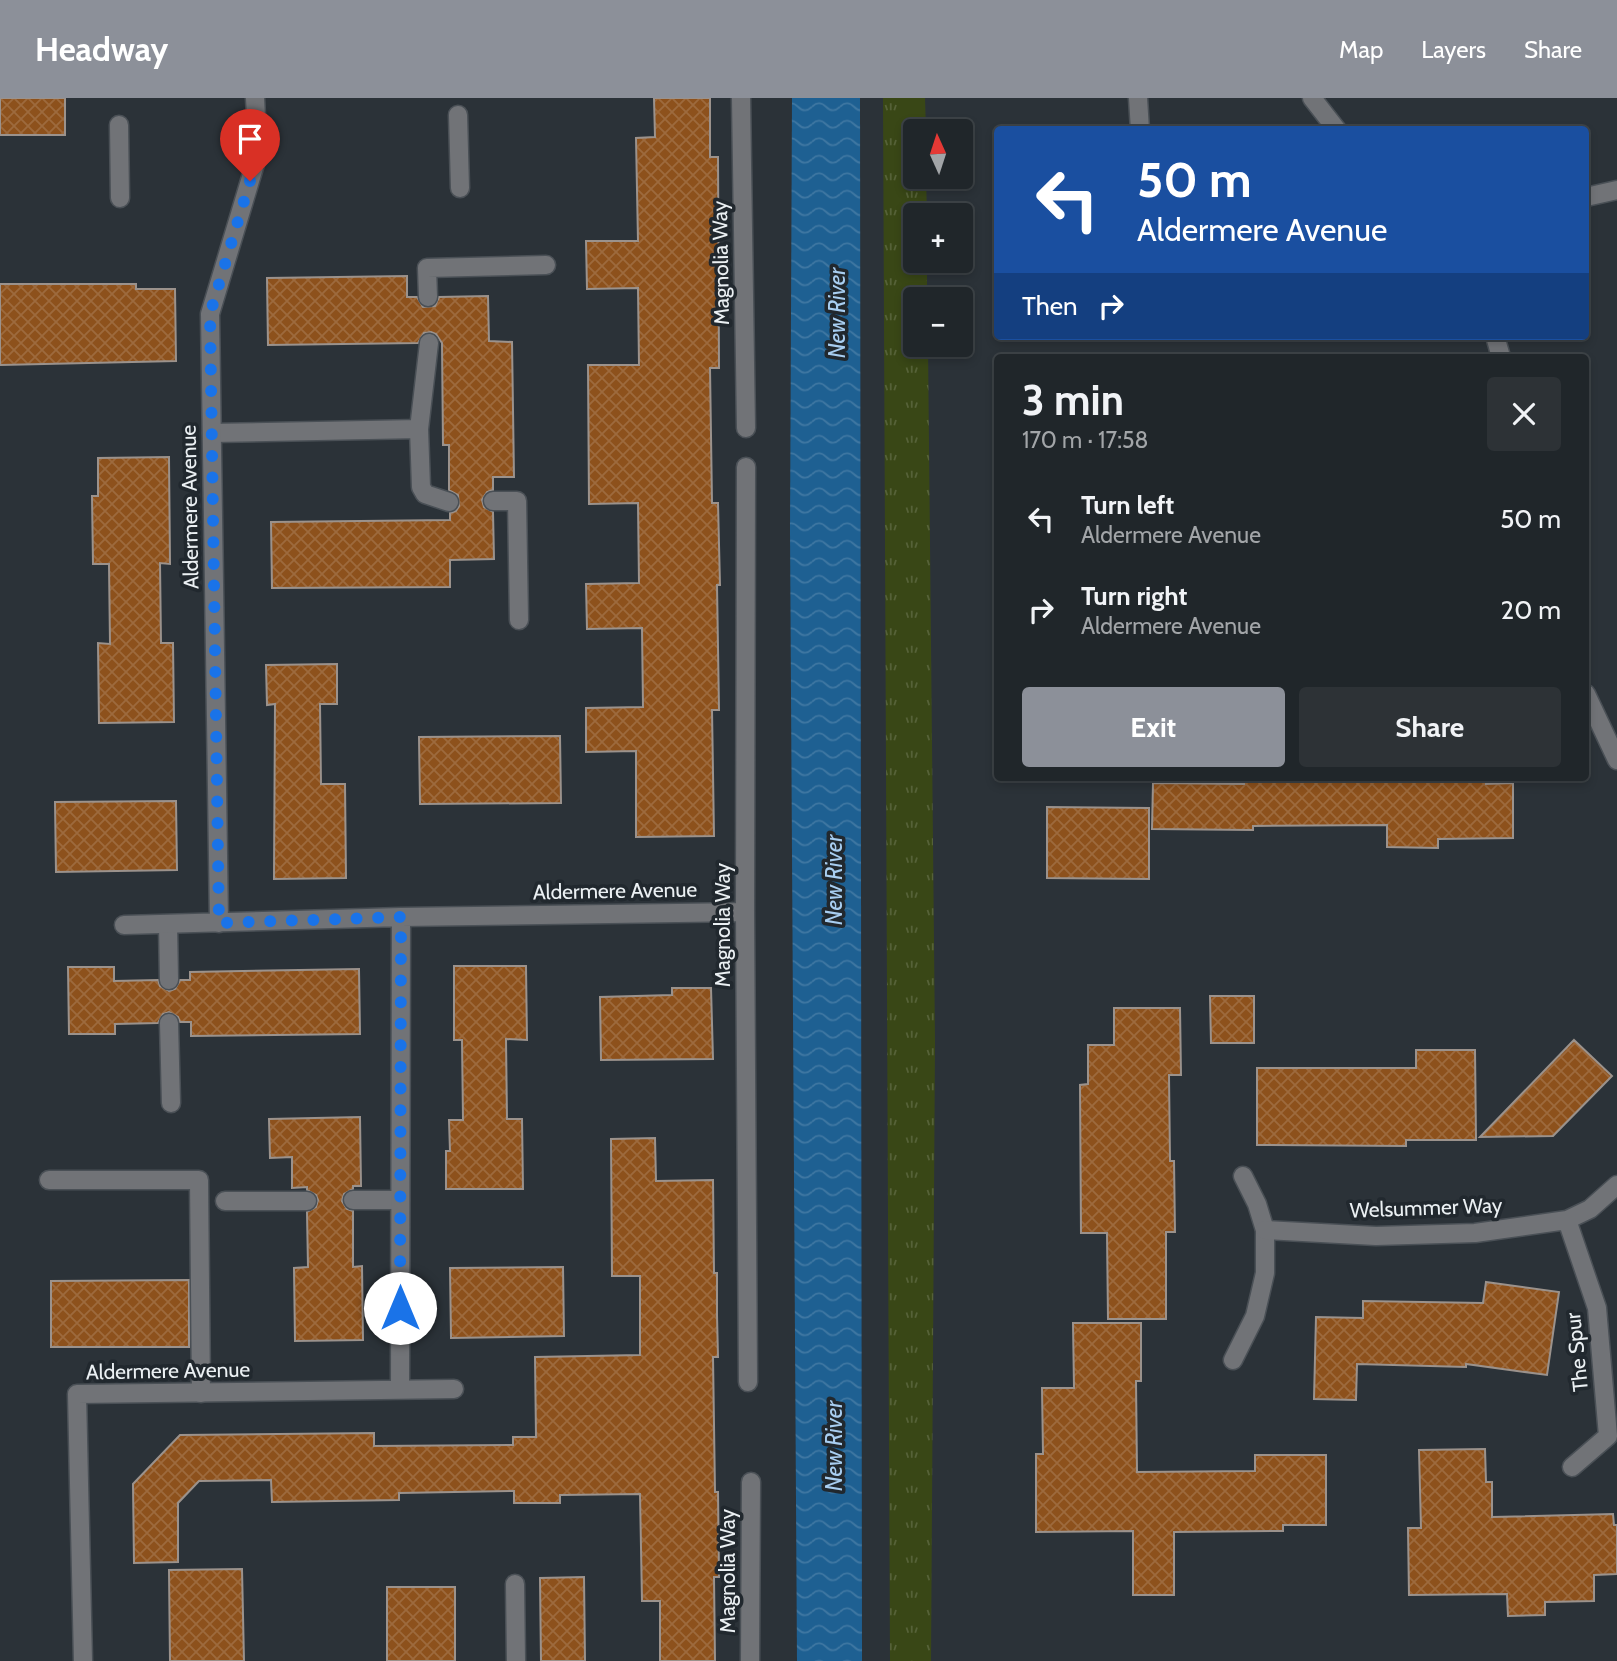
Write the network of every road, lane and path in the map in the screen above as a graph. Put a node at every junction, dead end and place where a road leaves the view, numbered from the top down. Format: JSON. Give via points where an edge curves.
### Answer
{"nodes":[{"id":1,"x":255,"y":98,"type":"edge"},
{"id":2,"x":741,"y":98,"type":"edge"},
{"id":3,"x":1138,"y":98,"type":"edge"},
{"id":4,"x":1312,"y":98,"type":"edge"},
{"id":5,"x":458,"y":115,"type":"dead end"},
{"id":6,"x":119,"y":125,"type":"dead end"},
{"id":7,"x":1140,"y":126,"type":"edge"},
{"id":8,"x":1333,"y":126,"type":"edge"},
{"id":9,"x":460,"y":188,"type":"dead end"},
{"id":10,"x":1617,"y":190,"type":"edge"},
{"id":11,"x":1589,"y":196,"type":"edge"},
{"id":12,"x":120,"y":198,"type":"dead end"},
{"id":13,"x":546,"y":265,"type":"dead end"},
{"id":14,"x":428,"y":297,"type":"dead end"},
{"id":15,"x":429,"y":343,"type":"dead end"},
{"id":16,"x":746,"y":428,"type":"dead end"},
{"id":17,"x":419,"y":429,"type":"junction"},
{"id":18,"x":212,"y":433,"type":"junction"},
{"id":19,"x":746,"y":467,"type":"dead end"},
{"id":20,"x":493,"y":501,"type":"dead end"},
{"id":21,"x":449,"y":502,"type":"dead end"},
{"id":22,"x":519,"y":621,"type":"dead end"},
{"id":23,"x":1589,"y":700,"type":"edge"},
{"id":24,"x":1617,"y":760,"type":"edge"},
{"id":25,"x":745,"y":912,"type":"junction"},
{"id":26,"x":401,"y":917,"type":"junction"},
{"id":27,"x":219,"y":923,"type":"junction"},
{"id":28,"x":124,"y":925,"type":"dead end"},
{"id":29,"x":168,"y":925,"type":"junction"},
{"id":30,"x":169,"y":980,"type":"dead end"},
{"id":31,"x":169,"y":1023,"type":"dead end"},
{"id":32,"x":171,"y":1103,"type":"dead end"},
{"id":33,"x":1243,"y":1176,"type":"dead end"},
{"id":34,"x":49,"y":1180,"type":"dead end"},
{"id":35,"x":1617,"y":1185,"type":"edge"},
{"id":36,"x":353,"y":1200,"type":"dead end"},
{"id":37,"x":400,"y":1200,"type":"junction"},
{"id":38,"x":225,"y":1201,"type":"dead end"},
{"id":39,"x":307,"y":1201,"type":"dead end"},
{"id":40,"x":1567,"y":1220,"type":"junction"},
{"id":41,"x":1265,"y":1230,"type":"junction"},
{"id":42,"x":1233,"y":1360,"type":"dead end"},
{"id":43,"x":748,"y":1382,"type":"dead end"},
{"id":44,"x":454,"y":1389,"type":"dead end"},
{"id":45,"x":400,"y":1390,"type":"junction"},
{"id":46,"x":201,"y":1393,"type":"junction"},
{"id":47,"x":1572,"y":1467,"type":"dead end"},
{"id":48,"x":751,"y":1482,"type":"dead end"},
{"id":49,"x":515,"y":1584,"type":"dead end"},
{"id":50,"x":83,"y":1661,"type":"edge"},
{"id":51,"x":516,"y":1661,"type":"edge"},
{"id":52,"x":750,"y":1661,"type":"edge"}],
"edges":[{"from":1,"to":18,"type":"street","name":"Aldermere Avenue","via":[[258,154],[210,314]]},
{"from":2,"to":16,"type":"street","name":"Magnolia Way"},
{"from":3,"to":7,"type":"street"},
{"from":4,"to":8,"type":"street"},
{"from":5,"to":9,"type":"street"},
{"from":6,"to":12,"type":"street"},
{"from":10,"to":11,"type":"street"},
{"from":13,"to":14,"type":"street","via":[[427,268]]},
{"from":15,"to":17,"type":"street"},
{"from":17,"to":18,"type":"street"},
{"from":17,"to":21,"type":"street","via":[[421,487],[425,494]]},
{"from":18,"to":27,"type":"street","name":"Aldermere Avenue"},
{"from":19,"to":25,"type":"street","name":"Magnolia Way"},
{"from":20,"to":22,"type":"street","via":[[517,500]]},
{"from":23,"to":24,"type":"street"},
{"from":25,"to":26,"type":"street","name":"Aldermere Avenue"},
{"from":25,"to":43,"type":"street","name":"Magnolia Way"},
{"from":26,"to":27,"type":"street","name":"Aldermere Avenue"},
{"from":26,"to":37,"type":"street"},
{"from":27,"to":29,"type":"street","name":"Aldermere Avenue"},
{"from":28,"to":29,"type":"street","name":"Aldermere Avenue"},
{"from":29,"to":30,"type":"street"},
{"from":31,"to":32,"type":"street"},
{"from":33,"to":41,"type":"street"},
{"from":34,"to":46,"type":"street","via":[[200,1180]]},
{"from":35,"to":40,"type":"street","name":"Welsummer Way","via":[[1590,1209]]},
{"from":36,"to":37,"type":"street"},
{"from":37,"to":45,"type":"street"},
{"from":38,"to":39,"type":"street"},
{"from":40,"to":41,"type":"street","name":"Welsummer Way","via":[[1475,1233],[1376,1236]]},
{"from":40,"to":47,"type":"street","name":"The Spur","via":[[1597,1308],[1608,1436]]},
{"from":41,"to":42,"type":"street","via":[[1265,1273],[1255,1316]]},
{"from":44,"to":45,"type":"street","name":"Aldermere Avenue"},
{"from":45,"to":46,"type":"street","name":"Aldermere Avenue"},
{"from":46,"to":50,"type":"street","name":"Aldermere Avenue","via":[[77,1394]]},
{"from":48,"to":52,"type":"street","name":"Magnolia Way"},
{"from":49,"to":51,"type":"street"}]}
